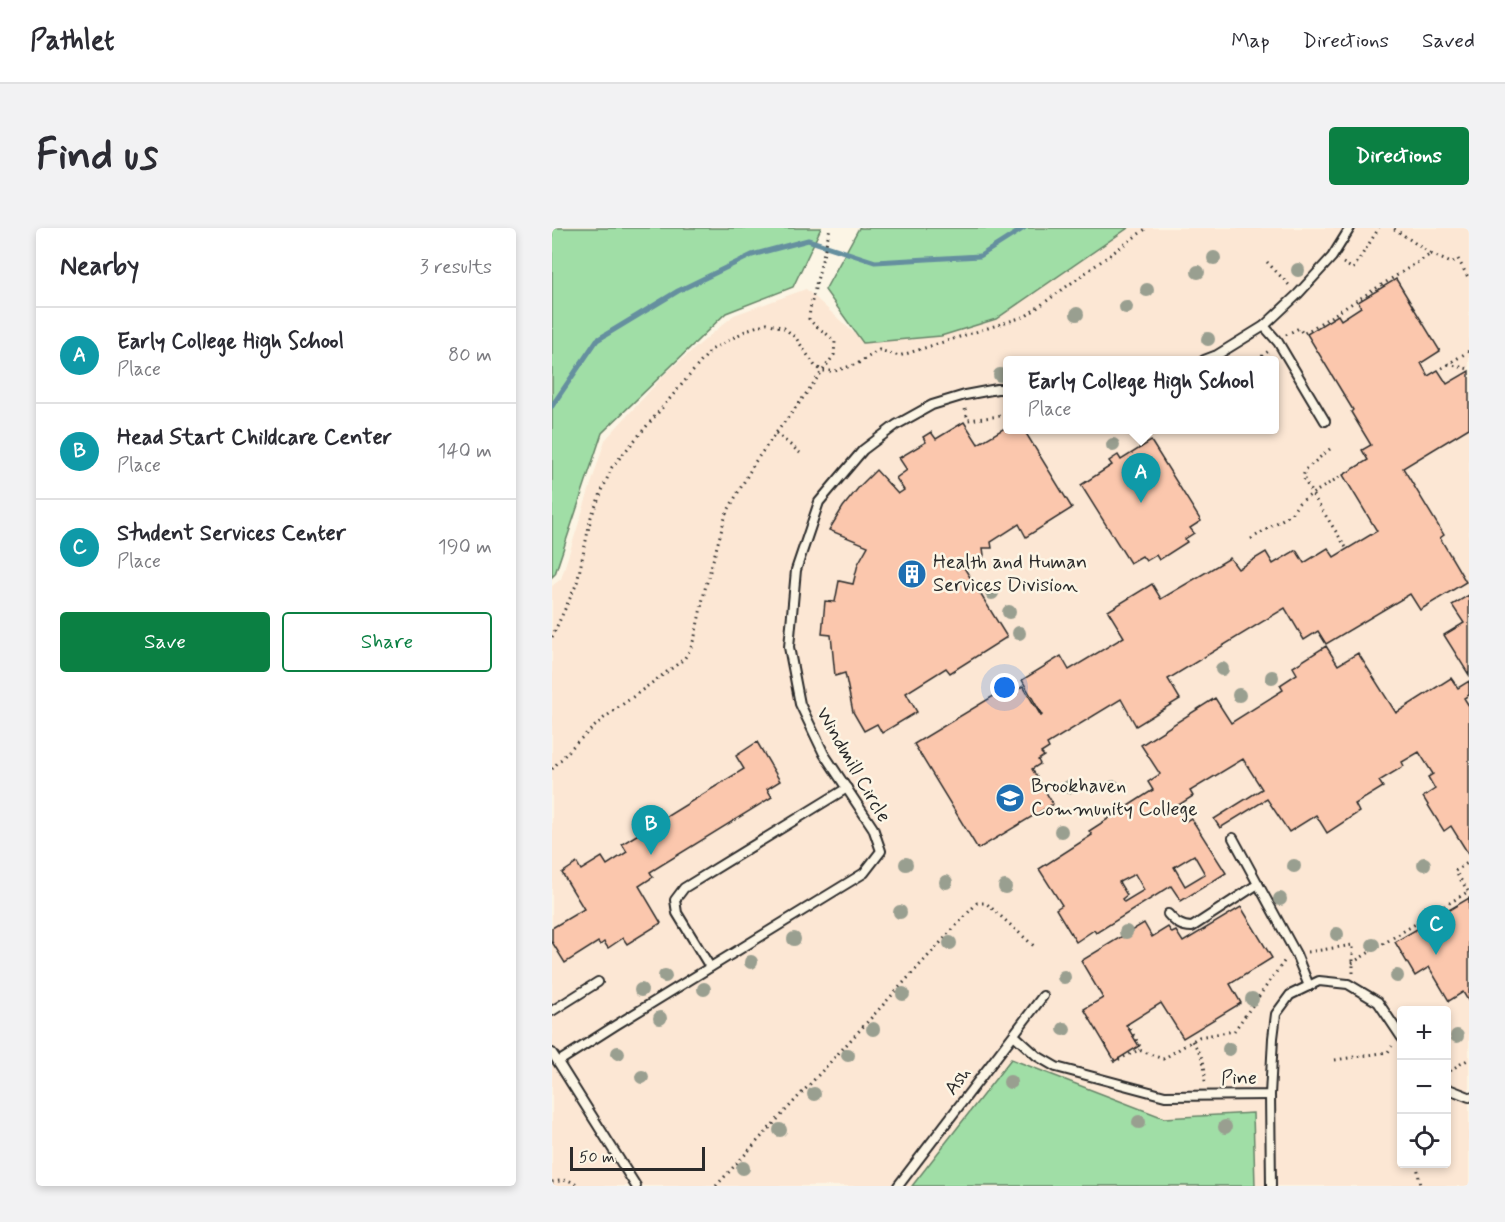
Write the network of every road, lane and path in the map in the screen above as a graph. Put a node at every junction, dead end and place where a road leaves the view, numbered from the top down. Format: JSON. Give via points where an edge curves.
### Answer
{"nodes":[{"id":1,"x":830,"y":228,"type":"edge"},
{"id":2,"x":1147,"y":228,"type":"edge"},
{"id":3,"x":1350,"y":228,"type":"edge"},
{"id":4,"x":1393,"y":228,"type":"edge"},
{"id":5,"x":1431,"y":254,"type":"junction"},
{"id":6,"x":1267,"y":262,"type":"dead end"},
{"id":7,"x":1469,"y":279,"type":"edge"},
{"id":8,"x":1298,"y":294,"type":"junction"},
{"id":9,"x":1264,"y":326,"type":"junction"},
{"id":10,"x":1284,"y":336,"type":"dead end"},
{"id":11,"x":1469,"y":351,"type":"edge"},
{"id":12,"x":1214,"y":356,"type":"edge"},
{"id":13,"x":1448,"y":364,"type":"junction"},
{"id":14,"x":1442,"y":368,"type":"dead end"},
{"id":15,"x":1469,"y":369,"type":"edge"},
{"id":16,"x":823,"y":371,"type":"junction"},
{"id":17,"x":1003,"y":390,"type":"edge"},
{"id":18,"x":964,"y":407,"type":"dead end"},
{"id":19,"x":1003,"y":416,"type":"edge"},
{"id":20,"x":1325,"y":421,"type":"dead end"},
{"id":21,"x":776,"y":433,"type":"junction"},
{"id":22,"x":1142,"y":434,"type":"edge"},
{"id":23,"x":1140,"y":448,"type":"dead end"},
{"id":24,"x":1330,"y":449,"type":"dead end"},
{"id":25,"x":800,"y":453,"type":"dead end"},
{"id":26,"x":1341,"y":476,"type":"dead end"},
{"id":27,"x":1312,"y":494,"type":"junction"},
{"id":28,"x":1251,"y":539,"type":"dead end"},
{"id":29,"x":1347,"y":549,"type":"dead end"},
{"id":30,"x":552,"y":637,"type":"edge"},
{"id":31,"x":552,"y":770,"type":"edge"},
{"id":32,"x":847,"y":788,"type":"junction"},
{"id":33,"x":1233,"y":838,"type":"dead end"},
{"id":34,"x":1469,"y":862,"type":"edge"},
{"id":35,"x":1258,"y":884,"type":"junction"},
{"id":36,"x":1468,"y":891,"type":"edge"},
{"id":37,"x":1168,"y":914,"type":"dead end"},
{"id":38,"x":1036,"y":948,"type":"dead end"},
{"id":39,"x":1296,"y":954,"type":"junction"},
{"id":40,"x":1352,"y":963,"type":"junction"},
{"id":41,"x":710,"y":967,"type":"junction"},
{"id":42,"x":1354,"y":977,"type":"dead end"},
{"id":43,"x":598,"y":982,"type":"dead end"},
{"id":44,"x":1309,"y":986,"type":"junction"},
{"id":45,"x":1043,"y":996,"type":"dead end"},
{"id":46,"x":552,"y":1011,"type":"edge"},
{"id":47,"x":1127,"y":1024,"type":"dead end"},
{"id":48,"x":1397,"y":1031,"type":"edge"},
{"id":49,"x":1014,"y":1035,"type":"junction"},
{"id":50,"x":1192,"y":1041,"type":"junction"},
{"id":51,"x":1397,"y":1042,"type":"edge"},
{"id":52,"x":1139,"y":1050,"type":"junction"},
{"id":53,"x":552,"y":1053,"type":"edge"},
{"id":54,"x":1469,"y":1059,"type":"edge"},
{"id":55,"x":1335,"y":1060,"type":"dead end"},
{"id":56,"x":558,"y":1062,"type":"junction"},
{"id":57,"x":1113,"y":1062,"type":"dead end"},
{"id":58,"x":1451,"y":1071,"type":"edge"},
{"id":59,"x":1451,"y":1090,"type":"edge"},
{"id":60,"x":1206,"y":1095,"type":"junction"},
{"id":61,"x":1270,"y":1095,"type":"junction"},
{"id":62,"x":1469,"y":1097,"type":"edge"},
{"id":63,"x":1418,"y":1168,"type":"edge"},
{"id":64,"x":552,"y":1182,"type":"edge"},
{"id":65,"x":580,"y":1186,"type":"edge"},
{"id":66,"x":636,"y":1186,"type":"edge"},
{"id":67,"x":716,"y":1186,"type":"edge"},
{"id":68,"x":898,"y":1186,"type":"edge"},
{"id":69,"x":1271,"y":1186,"type":"edge"},
{"id":70,"x":1420,"y":1186,"type":"edge"}],
"edges":[{"from":1,"to":16,"type":"path","via":[[809,319],[835,342],[834,355]]},
{"from":2,"to":16,"type":"path","via":[[1026,316],[899,356],[879,350],[857,364]]},
{"from":3,"to":8,"type":"lane","via":[[1332,257]]},
{"from":4,"to":5,"type":"path"},
{"from":5,"to":7,"type":"path","via":[[1451,263],[1458,260]]},
{"from":5,"to":10,"type":"path","via":[[1303,334],[1299,328]]},
{"from":6,"to":8,"type":"path"},
{"from":8,"to":9,"type":"lane"},
{"from":9,"to":12,"type":"lane"},
{"from":9,"to":20,"type":"lane","via":[[1278,342]]},
{"from":11,"to":13,"type":"path"},
{"from":13,"to":14,"type":"path"},
{"from":13,"to":15,"type":"path"},
{"from":16,"to":21,"type":"path"},
{"from":16,"to":30,"type":"path","via":[[815,366],[796,338],[784,328],[767,323],[711,350],[612,467],[591,517],[578,583]]},
{"from":17,"to":32,"type":"lane","name":"Windmill Circle","via":[[932,405],[896,425],[863,450],[819,502],[796,570],[789,647],[800,704],[824,754]]},
{"from":18,"to":19,"type":"path","via":[[968,420]]},
{"from":21,"to":25,"type":"path"},
{"from":21,"to":31,"type":"path","via":[[726,514],[690,650],[684,659],[603,718]]},
{"from":22,"to":23,"type":"path"},
{"from":24,"to":27,"type":"path","via":[[1305,470],[1303,477]]},
{"from":26,"to":27,"type":"path"},
{"from":27,"to":28,"type":"path","via":[[1292,514]]},
{"from":27,"to":29,"type":"path"},
{"from":32,"to":41,"type":"lane","name":"Windmill Circle","via":[[873,828],[881,851],[864,873]]},
{"from":32,"to":41,"type":"lane","via":[[684,888],[675,900],[677,913]]},
{"from":33,"to":35,"type":"lane"},
{"from":34,"to":36,"type":"path","via":[[1455,871]]},
{"from":35,"to":37,"type":"lane","via":[[1192,927],[1184,927]]},
{"from":35,"to":39,"type":"lane"},
{"from":36,"to":40,"type":"path"},
{"from":38,"to":67,"type":"path","via":[[986,903],[977,903]]},
{"from":39,"to":40,"type":"path","via":[[1353,945]]},
{"from":39,"to":44,"type":"lane"},
{"from":39,"to":50,"type":"path","via":[[1287,958],[1234,1031]]},
{"from":40,"to":42,"type":"path"},
{"from":41,"to":56,"type":"lane","name":"Windmill Circle"},
{"from":43,"to":46,"type":"lane"},
{"from":44,"to":48,"type":"lane","name":"Pine","via":[[1319,981],[1348,984],[1378,1002]]},
{"from":44,"to":61,"type":"lane","name":"Pine","via":[[1290,995],[1275,1014]]},
{"from":45,"to":49,"type":"lane","name":"Ash"},
{"from":47,"to":52,"type":"path"},
{"from":49,"to":60,"type":"lane","name":"Pine","via":[[1056,1067],[1165,1095]]},
{"from":49,"to":68,"type":"lane","name":"Ash"},
{"from":50,"to":52,"type":"path","via":[[1163,1059]]},
{"from":50,"to":60,"type":"path","via":[[1205,1064]]},
{"from":51,"to":55,"type":"path","via":[[1388,1053]]},
{"from":52,"to":57,"type":"path"},
{"from":53,"to":56,"type":"lane"},
{"from":54,"to":58,"type":"path"},
{"from":56,"to":66,"type":"lane"},
{"from":59,"to":62,"type":"lane"},
{"from":60,"to":61,"type":"lane","name":"Pine"},
{"from":61,"to":69,"type":"lane"},
{"from":63,"to":70,"type":"path"},
{"from":64,"to":65,"type":"path","via":[[568,1180]]}]}
